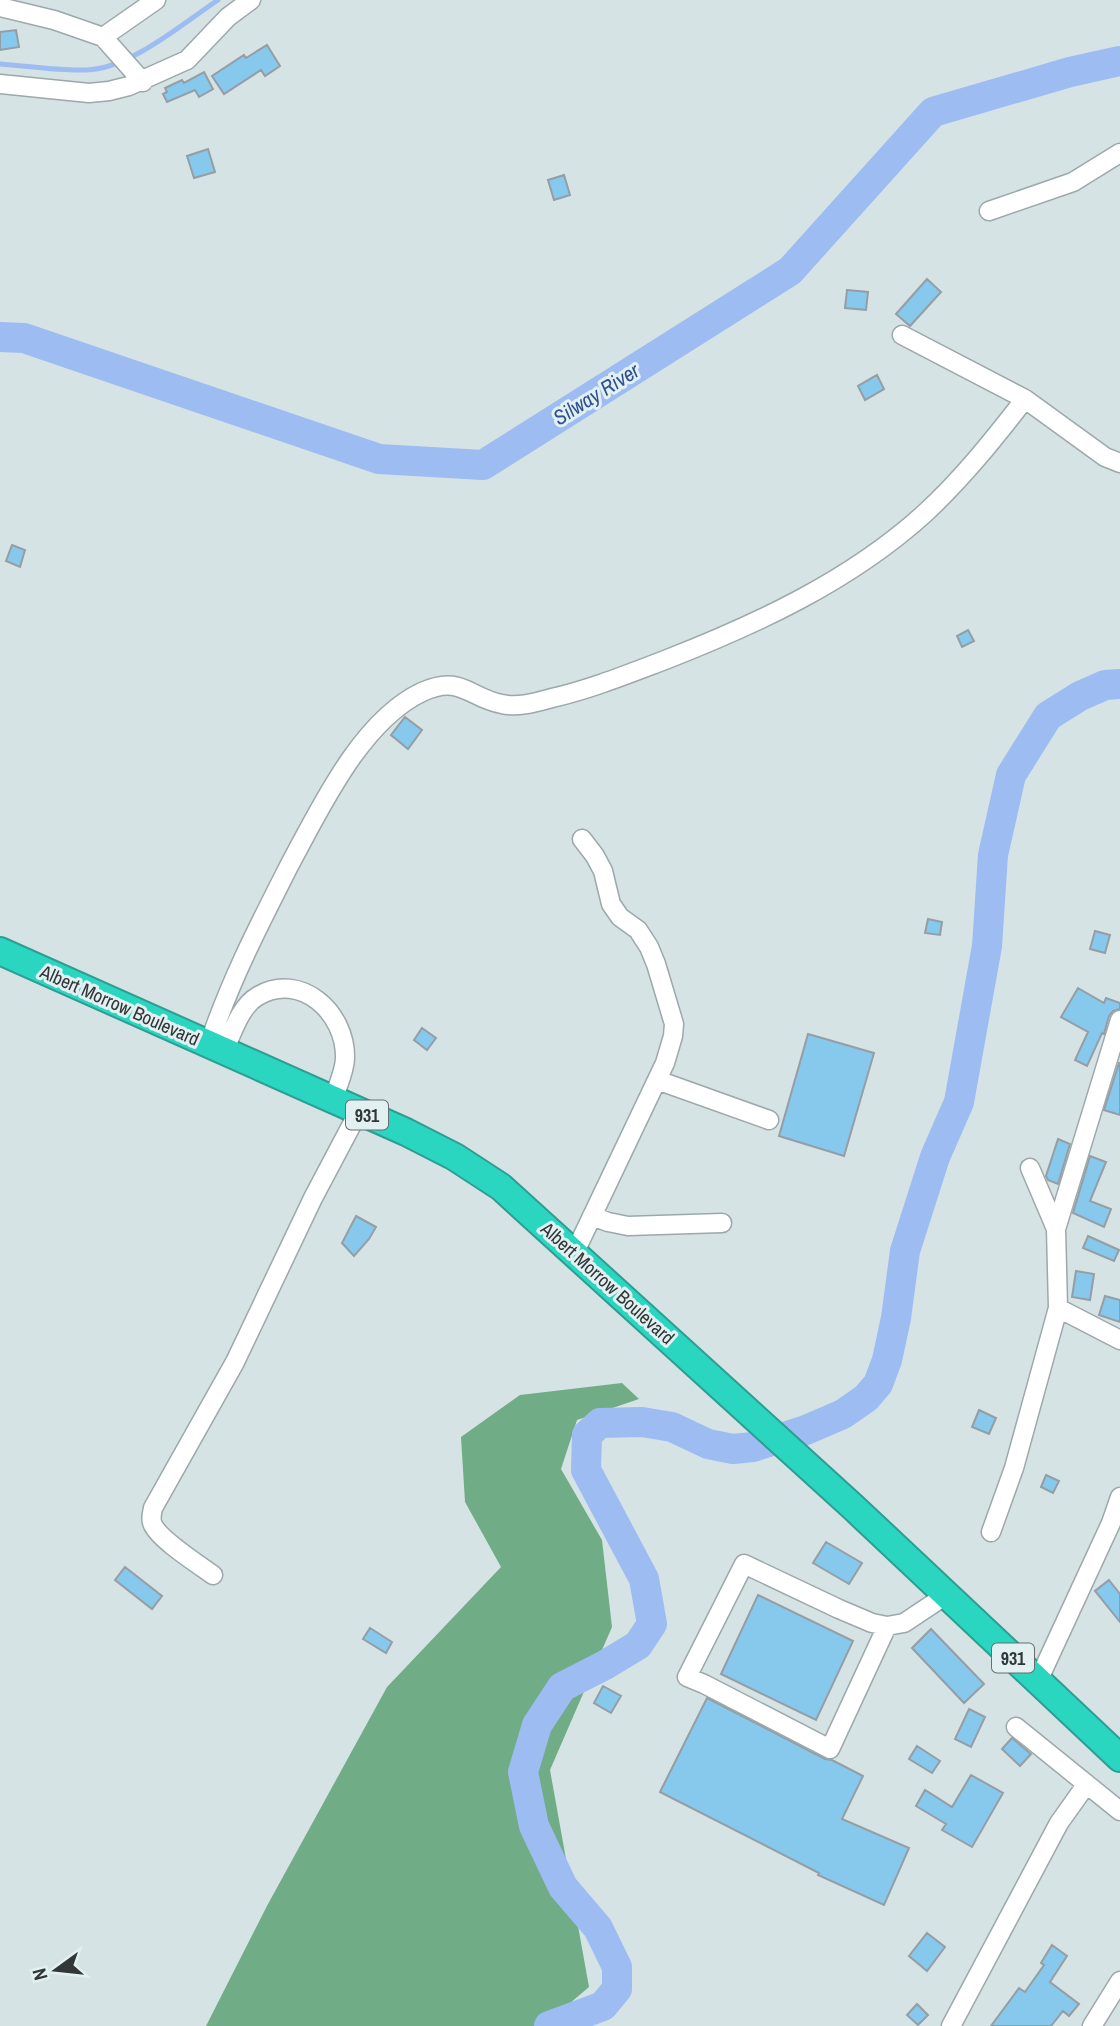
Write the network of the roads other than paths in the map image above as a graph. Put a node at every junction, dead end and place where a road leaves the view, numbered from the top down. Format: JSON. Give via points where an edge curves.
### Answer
{"nodes":[{"id":1,"x":156,"y":0,"type":"edge"},
{"id":2,"x":251,"y":0,"type":"edge"},
{"id":3,"x":23,"y":6,"type":"edge"},
{"id":4,"x":0,"y":7,"type":"edge"},
{"id":5,"x":103,"y":37,"type":"junction"},
{"id":6,"x":131,"y":68,"type":"junction"},
{"id":7,"x":0,"y":84,"type":"edge"},
{"id":8,"x":1120,"y":153,"type":"edge"},
{"id":9,"x":989,"y":211,"type":"dead end"},
{"id":10,"x":902,"y":335,"type":"dead end"},
{"id":11,"x":1025,"y":399,"type":"junction"},
{"id":12,"x":1120,"y":463,"type":"edge"},
{"id":13,"x":582,"y":839,"type":"dead end"},
{"id":14,"x":0,"y":951,"type":"edge"},
{"id":15,"x":1120,"y":1020,"type":"edge"},
{"id":16,"x":217,"y":1048,"type":"junction"},
{"id":17,"x":657,"y":1080,"type":"junction"},
{"id":18,"x":333,"y":1100,"type":"junction"},
{"id":19,"x":359,"y":1111,"type":"junction"},
{"id":20,"x":769,"y":1120,"type":"dead end"},
{"id":21,"x":1030,"y":1168,"type":"dead end"},
{"id":22,"x":592,"y":1216,"type":"junction"},
{"id":23,"x":722,"y":1223,"type":"dead end"},
{"id":24,"x":1055,"y":1229,"type":"junction"},
{"id":25,"x":575,"y":1252,"type":"junction"},
{"id":26,"x":1058,"y":1308,"type":"junction"},
{"id":27,"x":1120,"y":1340,"type":"edge"},
{"id":28,"x":1120,"y":1497,"type":"edge"},
{"id":29,"x":991,"y":1532,"type":"dead end"},
{"id":30,"x":213,"y":1575,"type":"dead end"},
{"id":31,"x":946,"y":1595,"type":"junction"},
{"id":32,"x":887,"y":1626,"type":"junction"},
{"id":33,"x":1038,"y":1681,"type":"junction"},
{"id":34,"x":1016,"y":1727,"type":"dead end"},
{"id":35,"x":1120,"y":1758,"type":"edge"},
{"id":36,"x":1086,"y":1785,"type":"junction"},
{"id":37,"x":1120,"y":1811,"type":"edge"},
{"id":38,"x":1120,"y":1981,"type":"edge"},
{"id":39,"x":951,"y":2026,"type":"edge"},
{"id":40,"x":1092,"y":2026,"type":"edge"}],
"edges":[{"from":1,"to":5,"type":"street"},
{"from":2,"to":6,"type":"street","via":[[187,60]]},
{"from":3,"to":4,"type":"street"},
{"from":3,"to":5,"type":"street"},
{"from":5,"to":6,"type":"street"},
{"from":6,"to":7,"type":"street","via":[[109,91]]},
{"from":8,"to":9,"type":"street","via":[[1073,182]]},
{"from":10,"to":11,"type":"street"},
{"from":11,"to":12,"type":"street"},
{"from":11,"to":16,"type":"street","via":[[984,453],[924,514],[844,575],[771,614],[601,685],[553,698],[502,704],[460,686],[445,685],[402,704],[350,758],[322,804],[229,988]]},
{"from":13,"to":17,"type":"street","via":[[603,871],[611,904],[638,930],[656,964],[674,1024]]},
{"from":14,"to":16,"type":"highway","name":"Albert Morrow Boulevard","number":"931"},
{"from":15,"to":24,"type":"street"},
{"from":16,"to":18,"type":"highway","name":"Albert Morrow Boulevard","number":"931"},
{"from":16,"to":18,"type":"street","via":[[257,996],[278,989],[300,990],[328,1008],[341,1028],[345,1059]]},
{"from":17,"to":20,"type":"street"},
{"from":17,"to":22,"type":"street"},
{"from":18,"to":19,"type":"highway","name":"Albert Morrow Boulevard","number":"931"},
{"from":19,"to":25,"type":"highway","name":"Albert Morrow Boulevard","number":"931","via":[[455,1157],[502,1187]]},
{"from":19,"to":30,"type":"street","via":[[236,1362],[153,1508],[153,1526],[162,1537]]},
{"from":21,"to":24,"type":"street"},
{"from":22,"to":23,"type":"street","via":[[628,1226]]},
{"from":22,"to":25,"type":"street"},
{"from":24,"to":26,"type":"street"},
{"from":25,"to":31,"type":"highway","name":"Albert Morrow Boulevard","number":"931"},
{"from":26,"to":27,"type":"street"},
{"from":26,"to":29,"type":"street","via":[[1014,1468]]},
{"from":28,"to":33,"type":"street"},
{"from":31,"to":32,"type":"street","via":[[904,1623]]},
{"from":31,"to":33,"type":"highway","name":"Albert Morrow Boulevard","number":"931"},
{"from":32,"to":32,"type":"street","via":[[830,1749],[687,1677],[744,1564],[838,1609]]},
{"from":33,"to":35,"type":"highway","name":"Albert Morrow Boulevard","number":"931"},
{"from":34,"to":36,"type":"street"},
{"from":36,"to":37,"type":"street"},
{"from":36,"to":39,"type":"street","via":[[1059,1823]]},
{"from":38,"to":40,"type":"street"}]}
